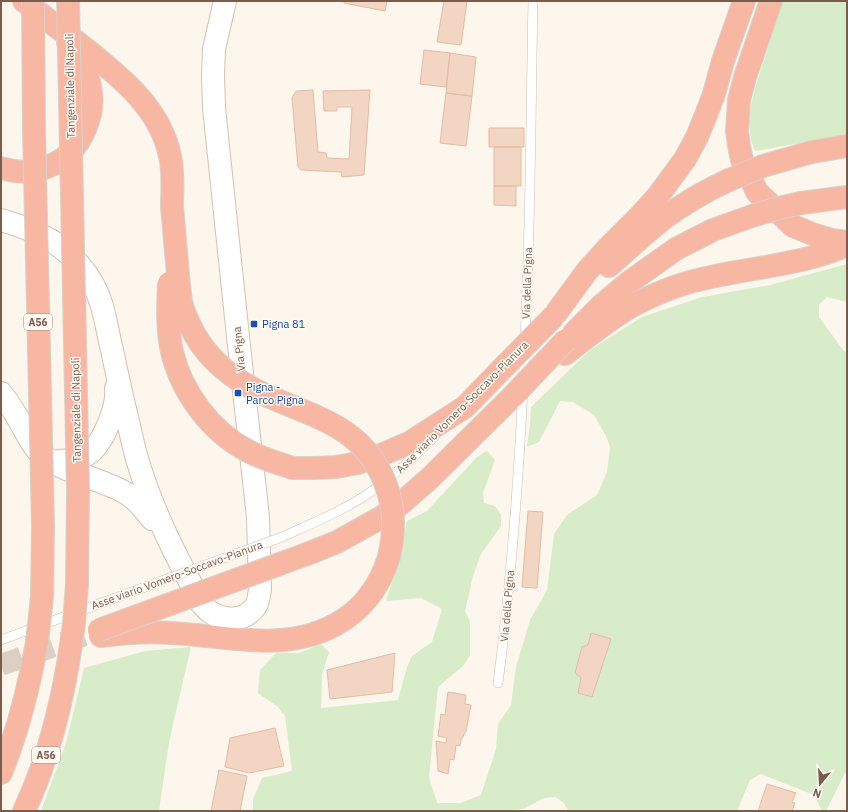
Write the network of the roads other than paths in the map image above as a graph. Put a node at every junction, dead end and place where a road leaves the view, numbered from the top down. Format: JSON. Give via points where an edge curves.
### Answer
{"nodes":[{"id":1,"x":24,"y":1,"type":"edge"},
{"id":2,"x":33,"y":1,"type":"edge"},
{"id":3,"x":68,"y":1,"type":"edge"},
{"id":4,"x":225,"y":1,"type":"edge"},
{"id":5,"x":533,"y":1,"type":"edge"},
{"id":6,"x":744,"y":1,"type":"edge"},
{"id":7,"x":771,"y":1,"type":"edge"},
{"id":8,"x":52,"y":23,"type":"junction"},
{"id":9,"x":847,"y":146,"type":"edge"},
{"id":10,"x":1,"y":168,"type":"edge"},
{"id":11,"x":847,"y":197,"type":"edge"},
{"id":12,"x":172,"y":208,"type":"junction"},
{"id":13,"x":1,"y":220,"type":"edge"},
{"id":14,"x":847,"y":242,"type":"edge"},
{"id":15,"x":847,"y":246,"type":"edge"},
{"id":16,"x":555,"y":314,"type":"junction"},
{"id":17,"x":566,"y":347,"type":"junction"},
{"id":18,"x":115,"y":367,"type":"junction"},
{"id":19,"x":1,"y":392,"type":"edge"},
{"id":20,"x":465,"y":407,"type":"junction"},
{"id":21,"x":48,"y":459,"type":"junction"},
{"id":22,"x":166,"y":535,"type":"junction"},
{"id":23,"x":1,"y":640,"type":"edge"},
{"id":24,"x":498,"y":683,"type":"dead end"},
{"id":25,"x":1,"y":773,"type":"edge"},
{"id":26,"x":24,"y":811,"type":"edge"}],
"edges":[{"from":1,"to":8,"type":"highway"},
{"from":2,"to":25,"type":"highway","number":"A56","bridge":true,"via":[[43,526],[42,597],[37,642],[26,695]]},
{"from":3,"to":26,"type":"highway","name":"Tangenziale di Napoli","number":"A56","bridge":true,"via":[[78,491],[77,584],[68,667],[54,730]]},
{"from":4,"to":22,"type":"main road","name":"Via Pigna","via":[[214,49],[214,108],[258,517],[260,589],[255,606],[249,613],[232,619],[219,617],[209,611],[202,603]]},
{"from":5,"to":24,"type":"lane","name":"Via della Pigna","via":[[527,286],[518,472],[506,621]]},
{"from":6,"to":16,"type":"highway","via":[[714,94],[686,159],[658,196],[587,271]]},
{"from":7,"to":14,"type":"highway","via":[[744,77],[739,100],[737,131],[742,160],[757,192],[793,226],[815,235]]},
{"from":8,"to":10,"type":"highway","bridge":true,"via":[[76,52],[88,80],[91,107],[85,130],[68,155],[48,166],[22,172]]},
{"from":8,"to":12,"type":"highway","bridge":true,"via":[[129,86],[158,123],[171,157]]},
{"from":9,"to":16,"type":"highway","name":"Asse viario Vomero-Soccavo-Pianura","bridge":true,"via":[[812,152],[763,166],[689,201],[662,220]]},
{"from":11,"to":17,"type":"highway","bridge":true,"via":[[801,203],[755,215],[713,230],[676,249],[601,306]]},
{"from":12,"to":17,"type":"highway","bridge":true,"via":[[181,301],[195,335],[218,364],[232,375],[268,396],[316,416],[356,439],[381,472],[391,498],[393,516],[394,529],[385,571],[378,584],[361,607],[348,618],[320,632],[305,637],[270,641],[170,632],[100,633],[337,542],[382,517],[392,509],[429,479]]},
{"from":12,"to":20,"type":"highway","bridge":true,"via":[[168,314],[172,353],[184,385],[195,402],[218,431],[232,442],[269,461],[294,468],[336,467],[358,463],[409,443]]},
{"from":13,"to":18,"type":"main road","name":"Via Pigna","via":[[22,226],[61,247],[89,276],[102,304]]},
{"from":15,"to":17,"type":"highway","via":[[793,262],[711,277],[670,289],[632,306]]},
{"from":16,"to":20,"type":"highway","name":"Asse viario Vomero-Soccavo-Pianura","bridge":true},
{"from":18,"to":21,"type":"main road","name":"Via Pigna","via":[[117,393],[114,408],[108,427],[100,440],[83,456],[61,461]]},
{"from":18,"to":22,"type":"main road","name":"Via Pigna","via":[[137,461],[147,492]]},
{"from":19,"to":21,"type":"main road","name":"Via Pigna","via":[[31,443]]},
{"from":20,"to":23,"type":"lane","name":"Asse viario Vomero-Soccavo-Pianura","bridge":true,"via":[[394,475],[318,521],[282,537]]},
{"from":21,"to":22,"type":"main road","name":"Via Pigna","via":[[131,496]]}]}
